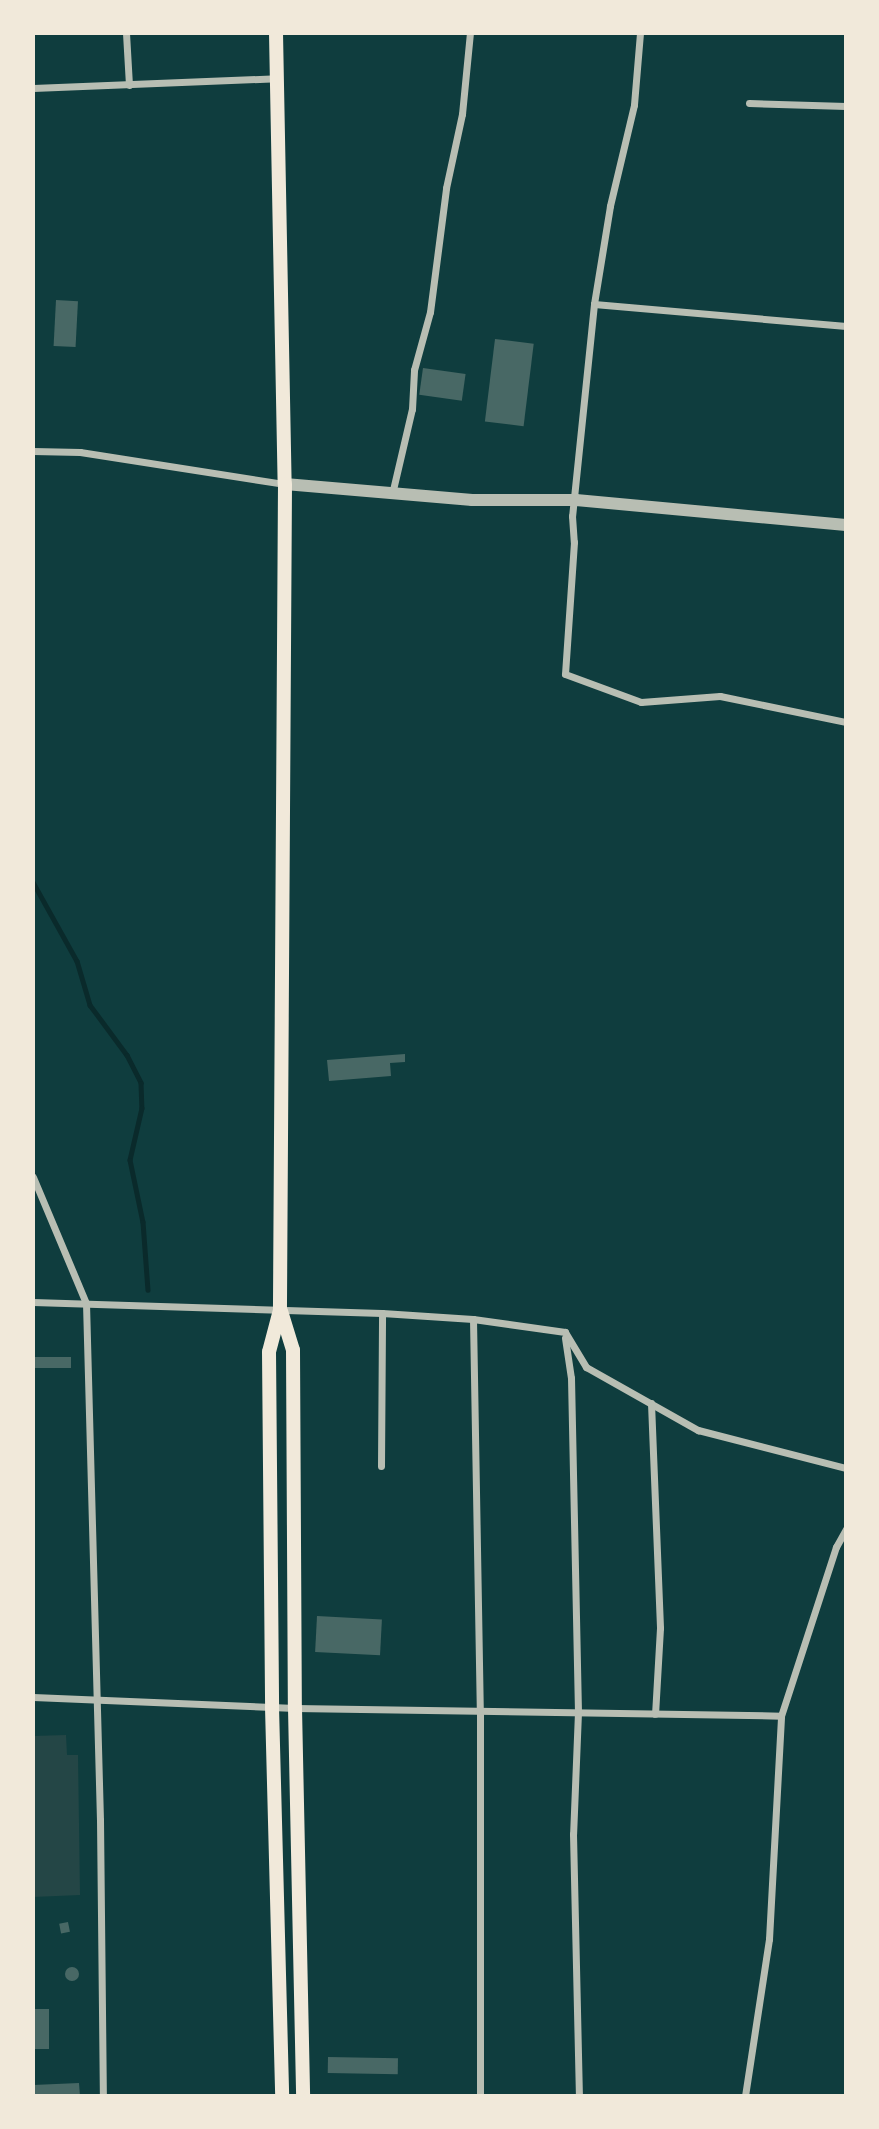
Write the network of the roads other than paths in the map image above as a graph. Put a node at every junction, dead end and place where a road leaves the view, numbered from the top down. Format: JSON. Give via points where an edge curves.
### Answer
{"nodes":[{"id":1,"x":126,"y":33,"type":"edge"},
{"id":2,"x":276,"y":33,"type":"edge"},
{"id":3,"x":470,"y":33,"type":"edge"},
{"id":4,"x":640,"y":33,"type":"edge"},
{"id":5,"x":277,"y":78,"type":"junction"},
{"id":6,"x":129,"y":85,"type":"junction"},
{"id":7,"x":33,"y":88,"type":"edge"},
{"id":8,"x":749,"y":103,"type":"dead end"},
{"id":9,"x":846,"y":106,"type":"edge"},
{"id":10,"x":594,"y":304,"type":"junction"},
{"id":11,"x":846,"y":326,"type":"edge"},
{"id":12,"x":33,"y":451,"type":"edge"},
{"id":13,"x":285,"y":484,"type":"junction"},
{"id":14,"x":392,"y":494,"type":"junction"},
{"id":15,"x":576,"y":500,"type":"junction"},
{"id":16,"x":846,"y":525,"type":"edge"},
{"id":17,"x":846,"y":722,"type":"edge"},
{"id":18,"x":33,"y":1177,"type":"edge"},
{"id":19,"x":33,"y":1302,"type":"edge"},
{"id":20,"x":86,"y":1303,"type":"junction"},
{"id":21,"x":280,"y":1310,"type":"junction"},
{"id":22,"x":382,"y":1313,"type":"junction"},
{"id":23,"x":473,"y":1319,"type":"junction"},
{"id":24,"x":565,"y":1332,"type":"junction"},
{"id":25,"x":650,"y":1403,"type":"junction"},
{"id":26,"x":381,"y":1466,"type":"dead end"},
{"id":27,"x":846,"y":1468,"type":"edge"},
{"id":28,"x":846,"y":1529,"type":"edge"},
{"id":29,"x":33,"y":1697,"type":"edge"},
{"id":30,"x":96,"y":1700,"type":"junction"},
{"id":31,"x":272,"y":1707,"type":"junction"},
{"id":32,"x":295,"y":1707,"type":"junction"},
{"id":33,"x":480,"y":1711,"type":"junction"},
{"id":34,"x":578,"y":1712,"type":"junction"},
{"id":35,"x":655,"y":1714,"type":"junction"},
{"id":36,"x":781,"y":1716,"type":"junction"},
{"id":37,"x":103,"y":2096,"type":"edge"},
{"id":38,"x":282,"y":2096,"type":"edge"},
{"id":39,"x":303,"y":2096,"type":"edge"},
{"id":40,"x":480,"y":2096,"type":"edge"},
{"id":41,"x":579,"y":2096,"type":"edge"},
{"id":42,"x":745,"y":2096,"type":"edge"}],
"edges":[{"from":1,"to":6,"type":"street"},
{"from":2,"to":5,"type":"main road"},
{"from":3,"to":14,"type":"street","via":[[462,114],[446,188],[430,312],[414,370],[412,409]]},
{"from":4,"to":10,"type":"street","via":[[634,104]]},
{"from":5,"to":6,"type":"street"},
{"from":5,"to":13,"type":"main road"},
{"from":6,"to":7,"type":"street"},
{"from":8,"to":9,"type":"street"},
{"from":10,"to":11,"type":"street"},
{"from":10,"to":15,"type":"street"},
{"from":12,"to":13,"type":"street","via":[[79,452]]},
{"from":13,"to":14,"type":"street"},
{"from":13,"to":21,"type":"main road"},
{"from":14,"to":15,"type":"street"},
{"from":15,"to":16,"type":"street"},
{"from":15,"to":17,"type":"street","via":[[565,674],[641,702],[720,696]]},
{"from":18,"to":20,"type":"street"},
{"from":19,"to":20,"type":"street"},
{"from":20,"to":21,"type":"street"},
{"from":20,"to":30,"type":"street"},
{"from":21,"to":22,"type":"street"},
{"from":21,"to":31,"type":"main road","via":[[269,1352]]},
{"from":21,"to":32,"type":"main road","via":[[293,1350]]},
{"from":22,"to":23,"type":"street"},
{"from":22,"to":26,"type":"street"},
{"from":23,"to":24,"type":"street"},
{"from":23,"to":33,"type":"street"},
{"from":24,"to":25,"type":"street","via":[[586,1367]]},
{"from":24,"to":34,"type":"street","via":[[571,1378]]},
{"from":25,"to":27,"type":"street","via":[[698,1430]]},
{"from":25,"to":35,"type":"street","via":[[660,1628]]},
{"from":28,"to":36,"type":"street","via":[[836,1547]]},
{"from":29,"to":30,"type":"street"},
{"from":30,"to":31,"type":"street"},
{"from":30,"to":37,"type":"street"},
{"from":31,"to":32,"type":"street"},
{"from":31,"to":38,"type":"main road"},
{"from":32,"to":33,"type":"street"},
{"from":32,"to":39,"type":"main road"},
{"from":33,"to":34,"type":"street"},
{"from":33,"to":40,"type":"street"},
{"from":34,"to":35,"type":"street"},
{"from":34,"to":41,"type":"street","via":[[573,1834]]},
{"from":35,"to":36,"type":"street"},
{"from":36,"to":42,"type":"street","via":[[769,1939]]}]}
